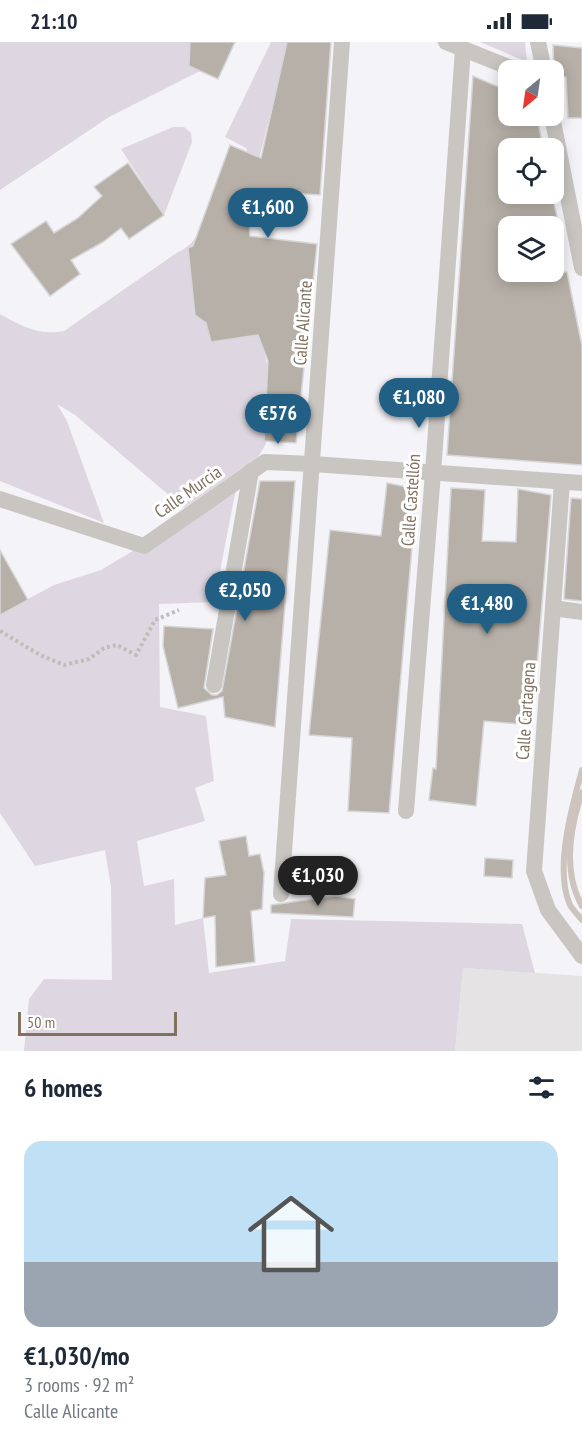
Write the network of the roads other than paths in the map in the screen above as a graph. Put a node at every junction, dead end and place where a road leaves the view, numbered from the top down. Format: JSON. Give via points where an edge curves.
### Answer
{"nodes":[{"id":1,"x":342,"y":42,"type":"edge"},
{"id":2,"x":446,"y":42,"type":"edge"},
{"id":3,"x":538,"y":42,"type":"edge"},
{"id":4,"x":463,"y":49,"type":"junction"},
{"id":5,"x":542,"y":60,"type":"edge"},
{"id":6,"x":498,"y":63,"type":"edge"},
{"id":7,"x":554,"y":126,"type":"edge"},
{"id":8,"x":582,"y":268,"type":"edge"},
{"id":9,"x":313,"y":464,"type":"junction"},
{"id":10,"x":251,"y":471,"type":"junction"},
{"id":11,"x":433,"y":473,"type":"junction"},
{"id":12,"x":562,"y":482,"type":"junction"},
{"id":13,"x":582,"y":483,"type":"edge"},
{"id":14,"x":0,"y":499,"type":"edge"},
{"id":15,"x":553,"y":608,"type":"junction"},
{"id":16,"x":582,"y":612,"type":"edge"},
{"id":17,"x":214,"y":685,"type":"dead end"},
{"id":18,"x":406,"y":811,"type":"dead end"},
{"id":19,"x":281,"y":894,"type":"dead end"},
{"id":20,"x":582,"y":956,"type":"edge"}],
"edges":[{"from":1,"to":9,"type":"street","name":"Calle Alicante"},
{"from":2,"to":4,"type":"street"},
{"from":3,"to":5,"type":"street"},
{"from":4,"to":6,"type":"street"},
{"from":4,"to":11,"type":"street","name":"Calle Castellón"},
{"from":7,"to":8,"type":"street"},
{"from":9,"to":10,"type":"street","name":"Calle Murcia","via":[[265,462]]},
{"from":9,"to":11,"type":"street","name":"Calle Murcia"},
{"from":9,"to":19,"type":"street","name":"Calle Alicante"},
{"from":10,"to":14,"type":"street","name":"Calle Murcia","via":[[144,546]]},
{"from":10,"to":17,"type":"street"},
{"from":11,"to":12,"type":"street","name":"Calle Murcia"},
{"from":11,"to":18,"type":"street","name":"Calle Castellón"},
{"from":12,"to":13,"type":"street","name":"Calle Murcia"},
{"from":12,"to":15,"type":"street","name":"Calle Cartagena"},
{"from":15,"to":16,"type":"street"},
{"from":15,"to":20,"type":"street","name":"Calle Cartagena","via":[[534,871],[548,910]]}]}
